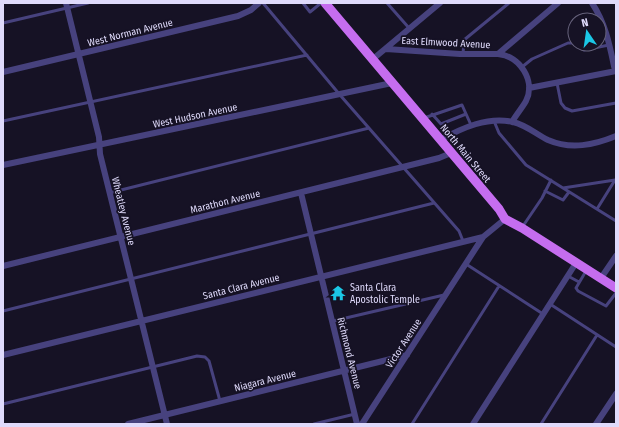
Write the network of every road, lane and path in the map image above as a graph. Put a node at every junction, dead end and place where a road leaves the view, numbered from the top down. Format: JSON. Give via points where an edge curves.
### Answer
{"nodes":[{"id":1,"x":88,"y":3,"type":"edge"},
{"id":2,"x":259,"y":3,"type":"edge"},
{"id":3,"x":264,"y":3,"type":"edge"},
{"id":4,"x":303,"y":3,"type":"edge"},
{"id":5,"x":321,"y":3,"type":"edge"},
{"id":6,"x":325,"y":3,"type":"edge"},
{"id":7,"x":388,"y":3,"type":"edge"},
{"id":8,"x":440,"y":3,"type":"edge"},
{"id":9,"x":509,"y":3,"type":"edge"},
{"id":10,"x":558,"y":3,"type":"edge"},
{"id":11,"x":592,"y":3,"type":"edge"},
{"id":12,"x":66,"y":6,"type":"edge"},
{"id":13,"x":3,"y":24,"type":"edge"},
{"id":14,"x":409,"y":28,"type":"junction"},
{"id":15,"x":610,"y":45,"type":"junction"},
{"id":16,"x":386,"y":48,"type":"junction"},
{"id":17,"x":463,"y":54,"type":"junction"},
{"id":18,"x":498,"y":54,"type":"junction"},
{"id":19,"x":78,"y":55,"type":"junction"},
{"id":20,"x":307,"y":55,"type":"junction"},
{"id":21,"x":373,"y":59,"type":"junction"},
{"id":22,"x":522,"y":67,"type":"junction"},
{"id":23,"x":616,"y":71,"type":"edge"},
{"id":24,"x":3,"y":72,"type":"edge"},
{"id":25,"x":392,"y":83,"type":"junction"},
{"id":26,"x":557,"y":83,"type":"junction"},
{"id":27,"x":529,"y":88,"type":"junction"},
{"id":28,"x":340,"y":94,"type":"junction"},
{"id":29,"x":90,"y":102,"type":"junction"},
{"id":30,"x":616,"y":103,"type":"edge"},
{"id":31,"x":432,"y":114,"type":"junction"},
{"id":32,"x":466,"y":114,"type":"junction"},
{"id":33,"x":422,"y":119,"type":"junction"},
{"id":34,"x":3,"y":121,"type":"edge"},
{"id":35,"x":494,"y":121,"type":"junction"},
{"id":36,"x":512,"y":122,"type":"junction"},
{"id":37,"x":471,"y":125,"type":"junction"},
{"id":38,"x":369,"y":128,"type":"junction"},
{"id":39,"x":616,"y":136,"type":"edge"},
{"id":40,"x":440,"y":140,"type":"junction"},
{"id":41,"x":99,"y":145,"type":"junction"},
{"id":42,"x":451,"y":153,"type":"junction"},
{"id":43,"x":3,"y":165,"type":"edge"},
{"id":44,"x":403,"y":167,"type":"junction"},
{"id":45,"x":551,"y":180,"type":"junction"},
{"id":46,"x":615,"y":180,"type":"edge"},
{"id":47,"x":563,"y":188,"type":"junction"},
{"id":48,"x":546,"y":191,"type":"junction"},
{"id":49,"x":569,"y":192,"type":"junction"},
{"id":50,"x":109,"y":193,"type":"junction"},
{"id":51,"x":301,"y":193,"type":"junction"},
{"id":52,"x":434,"y":203,"type":"junction"},
{"id":53,"x":597,"y":209,"type":"junction"},
{"id":54,"x":505,"y":219,"type":"junction"},
{"id":55,"x":616,"y":221,"type":"edge"},
{"id":56,"x":522,"y":228,"type":"junction"},
{"id":57,"x":311,"y":234,"type":"junction"},
{"id":58,"x":120,"y":237,"type":"junction"},
{"id":59,"x":483,"y":237,"type":"junction"},
{"id":60,"x":463,"y":241,"type":"junction"},
{"id":61,"x":616,"y":257,"type":"edge"},
{"id":62,"x":576,"y":263,"type":"junction"},
{"id":63,"x":466,"y":264,"type":"junction"},
{"id":64,"x":3,"y":266,"type":"edge"},
{"id":65,"x":587,"y":270,"type":"junction"},
{"id":66,"x":321,"y":276,"type":"junction"},
{"id":67,"x":568,"y":276,"type":"junction"},
{"id":68,"x":602,"y":278,"type":"junction"},
{"id":69,"x":130,"y":279,"type":"junction"},
{"id":70,"x":579,"y":282,"type":"junction"},
{"id":71,"x":499,"y":286,"type":"junction"},
{"id":72,"x":616,"y":288,"type":"edge"},
{"id":73,"x":616,"y":293,"type":"edge"},
{"id":74,"x":446,"y":295,"type":"junction"},
{"id":75,"x":550,"y":304,"type":"junction"},
{"id":76,"x":3,"y":311,"type":"edge"},
{"id":77,"x":543,"y":314,"type":"junction"},
{"id":78,"x":141,"y":321,"type":"junction"},
{"id":79,"x":332,"y":321,"type":"junction"},
{"id":80,"x":597,"y":335,"type":"junction"},
{"id":81,"x":616,"y":347,"type":"edge"},
{"id":82,"x":3,"y":355,"type":"edge"},
{"id":83,"x":407,"y":355,"type":"junction"},
{"id":84,"x":152,"y":367,"type":"junction"},
{"id":85,"x":344,"y":370,"type":"junction"},
{"id":86,"x":616,"y":394,"type":"edge"},
{"id":87,"x":220,"y":401,"type":"junction"},
{"id":88,"x":3,"y":404,"type":"edge"},
{"id":89,"x":609,"y":404,"type":"junction"},
{"id":90,"x":616,"y":409,"type":"edge"},
{"id":91,"x":355,"y":414,"type":"junction"},
{"id":92,"x":164,"y":415,"type":"junction"},
{"id":93,"x":128,"y":424,"type":"edge"},
{"id":94,"x":166,"y":424,"type":"edge"},
{"id":95,"x":314,"y":424,"type":"edge"},
{"id":96,"x":358,"y":424,"type":"edge"},
{"id":97,"x":362,"y":424,"type":"edge"},
{"id":98,"x":412,"y":424,"type":"edge"},
{"id":99,"x":473,"y":424,"type":"edge"},
{"id":100,"x":541,"y":424,"type":"edge"},
{"id":101,"x":596,"y":424,"type":"edge"}],
"edges":[{"from":1,"to":12,"type":"lane"},
{"from":2,"to":19,"type":"street","name":"West Norman Avenue","via":[[238,16]]},
{"from":3,"to":20,"type":"lane"},
{"from":4,"to":5,"type":"lane","via":[[310,12]]},
{"from":6,"to":21,"type":"main road","name":"North Main Street"},
{"from":7,"to":14,"type":"lane"},
{"from":8,"to":14,"type":"street"},
{"from":9,"to":17,"type":"lane","via":[[464,40]]},
{"from":10,"to":18,"type":"street","name":"East Elmwood Avenue"},
{"from":11,"to":15,"type":"street","via":[[603,23]]},
{"from":12,"to":13,"type":"lane"},
{"from":12,"to":19,"type":"street","name":"Wheatley Avenue"},
{"from":14,"to":16,"type":"street"},
{"from":15,"to":22,"type":"lane","via":[[584,50],[568,43],[532,59]]},
{"from":15,"to":23,"type":"street"},
{"from":16,"to":17,"type":"street","name":"East Elmwood Avenue"},
{"from":16,"to":21,"type":"street"},
{"from":17,"to":18,"type":"street","name":"East Elmwood Avenue"},
{"from":18,"to":22,"type":"street","via":[[509,57]]},
{"from":19,"to":24,"type":"street","name":"West Norman Avenue"},
{"from":19,"to":29,"type":"street","name":"Wheatley Avenue"},
{"from":20,"to":28,"type":"lane"},
{"from":20,"to":29,"type":"lane"},
{"from":21,"to":25,"type":"main road","name":"North Main Street"},
{"from":22,"to":27,"type":"street"},
{"from":23,"to":26,"type":"street"},
{"from":25,"to":28,"type":"street","name":"West Hudson Avenue"},
{"from":25,"to":33,"type":"main road","name":"North Main Street"},
{"from":26,"to":27,"type":"street"},
{"from":26,"to":30,"type":"lane","via":[[562,103],[565,108],[572,111]]},
{"from":27,"to":36,"type":"street","via":[[526,101]]},
{"from":28,"to":38,"type":"lane"},
{"from":28,"to":41,"type":"street","name":"West Hudson Avenue"},
{"from":29,"to":34,"type":"lane"},
{"from":29,"to":41,"type":"street","name":"Wheatley Avenue"},
{"from":31,"to":32,"type":"lane","via":[[441,124]]},
{"from":31,"to":32,"type":"lane","via":[[462,105]]},
{"from":31,"to":33,"type":"lane"},
{"from":32,"to":37,"type":"lane"},
{"from":33,"to":40,"type":"main road","name":"North Main Street"},
{"from":35,"to":36,"type":"street"},
{"from":35,"to":37,"type":"street"},
{"from":35,"to":45,"type":"lane","via":[[499,133],[526,165]]},
{"from":36,"to":39,"type":"street","via":[[565,145],[586,146]]},
{"from":37,"to":40,"type":"street"},
{"from":38,"to":44,"type":"lane"},
{"from":38,"to":50,"type":"lane"},
{"from":40,"to":42,"type":"main road","name":"North Main Street"},
{"from":41,"to":43,"type":"street","name":"West Hudson Avenue"},
{"from":41,"to":50,"type":"street","name":"Wheatley Avenue"},
{"from":42,"to":44,"type":"street","name":"Marathon Avenue"},
{"from":42,"to":54,"type":"main road","name":"North Main Street"},
{"from":44,"to":51,"type":"street","name":"Marathon Avenue"},
{"from":44,"to":52,"type":"lane"},
{"from":45,"to":47,"type":"lane"},
{"from":45,"to":48,"type":"lane"},
{"from":46,"to":47,"type":"lane"},
{"from":46,"to":53,"type":"lane"},
{"from":47,"to":49,"type":"lane"},
{"from":48,"to":49,"type":"lane","via":[[563,200]]},
{"from":48,"to":56,"type":"lane"},
{"from":49,"to":53,"type":"lane"},
{"from":50,"to":58,"type":"street","name":"Wheatley Avenue"},
{"from":51,"to":57,"type":"street","name":"Richmond Avenue"},
{"from":51,"to":58,"type":"street","name":"Marathon Avenue"},
{"from":52,"to":57,"type":"lane"},
{"from":52,"to":60,"type":"lane","via":[[458,231]]},
{"from":53,"to":55,"type":"lane"},
{"from":54,"to":56,"type":"main road","name":"North Main Street"},
{"from":54,"to":59,"type":"street","name":"Victor Avenue"},
{"from":56,"to":62,"type":"main road","name":"North Main Street"},
{"from":57,"to":66,"type":"street","name":"Richmond Avenue"},
{"from":57,"to":69,"type":"lane"},
{"from":58,"to":64,"type":"street","name":"Marathon Avenue"},
{"from":58,"to":69,"type":"street","name":"Wheatley Avenue"},
{"from":59,"to":60,"type":"street","name":"Santa Clara Avenue"},
{"from":59,"to":63,"type":"street","name":"Victor Avenue"},
{"from":60,"to":66,"type":"street","name":"Santa Clara Avenue"},
{"from":61,"to":68,"type":"street"},
{"from":62,"to":65,"type":"main road","name":"North Main Street"},
{"from":62,"to":67,"type":"street"},
{"from":63,"to":71,"type":"lane"},
{"from":63,"to":74,"type":"street","name":"Victor Avenue"},
{"from":65,"to":68,"type":"main road","name":"North Main Street"},
{"from":65,"to":70,"type":"lane"},
{"from":66,"to":78,"type":"street","name":"Santa Clara Avenue"},
{"from":66,"to":79,"type":"street","name":"Richmond Avenue"},
{"from":67,"to":70,"type":"lane"},
{"from":67,"to":75,"type":"street"},
{"from":68,"to":72,"type":"main road","name":"North Main Street"},
{"from":69,"to":76,"type":"lane"},
{"from":69,"to":78,"type":"street","name":"Wheatley Avenue"},
{"from":70,"to":73,"type":"lane","via":[[576,288],[578,291],[606,306]]},
{"from":71,"to":77,"type":"lane"},
{"from":71,"to":98,"type":"lane"},
{"from":74,"to":79,"type":"lane"},
{"from":74,"to":83,"type":"street","name":"Victor Avenue"},
{"from":75,"to":77,"type":"street"},
{"from":75,"to":80,"type":"lane"},
{"from":77,"to":99,"type":"street"},
{"from":78,"to":82,"type":"street","name":"Santa Clara Avenue"},
{"from":78,"to":84,"type":"street","name":"Wheatley Avenue"},
{"from":79,"to":85,"type":"street","name":"Richmond Avenue"},
{"from":80,"to":81,"type":"lane"},
{"from":80,"to":100,"type":"lane"},
{"from":83,"to":85,"type":"street","name":"Niagara Avenue"},
{"from":83,"to":97,"type":"street","name":"Victor Avenue"},
{"from":84,"to":87,"type":"lane","via":[[197,356],[205,357],[209,361]]},
{"from":84,"to":88,"type":"lane"},
{"from":84,"to":92,"type":"street","name":"Wheatley Avenue"},
{"from":85,"to":87,"type":"street","name":"Niagara Avenue"},
{"from":85,"to":91,"type":"street","name":"Richmond Avenue"},
{"from":86,"to":89,"type":"street"},
{"from":87,"to":92,"type":"street","name":"Niagara Avenue"},
{"from":89,"to":90,"type":"street"},
{"from":89,"to":101,"type":"street"},
{"from":91,"to":95,"type":"lane"},
{"from":91,"to":96,"type":"street","name":"Richmond Avenue"},
{"from":92,"to":93,"type":"street","name":"Niagara Avenue"},
{"from":92,"to":94,"type":"street","name":"Wheatley Avenue"}]}
